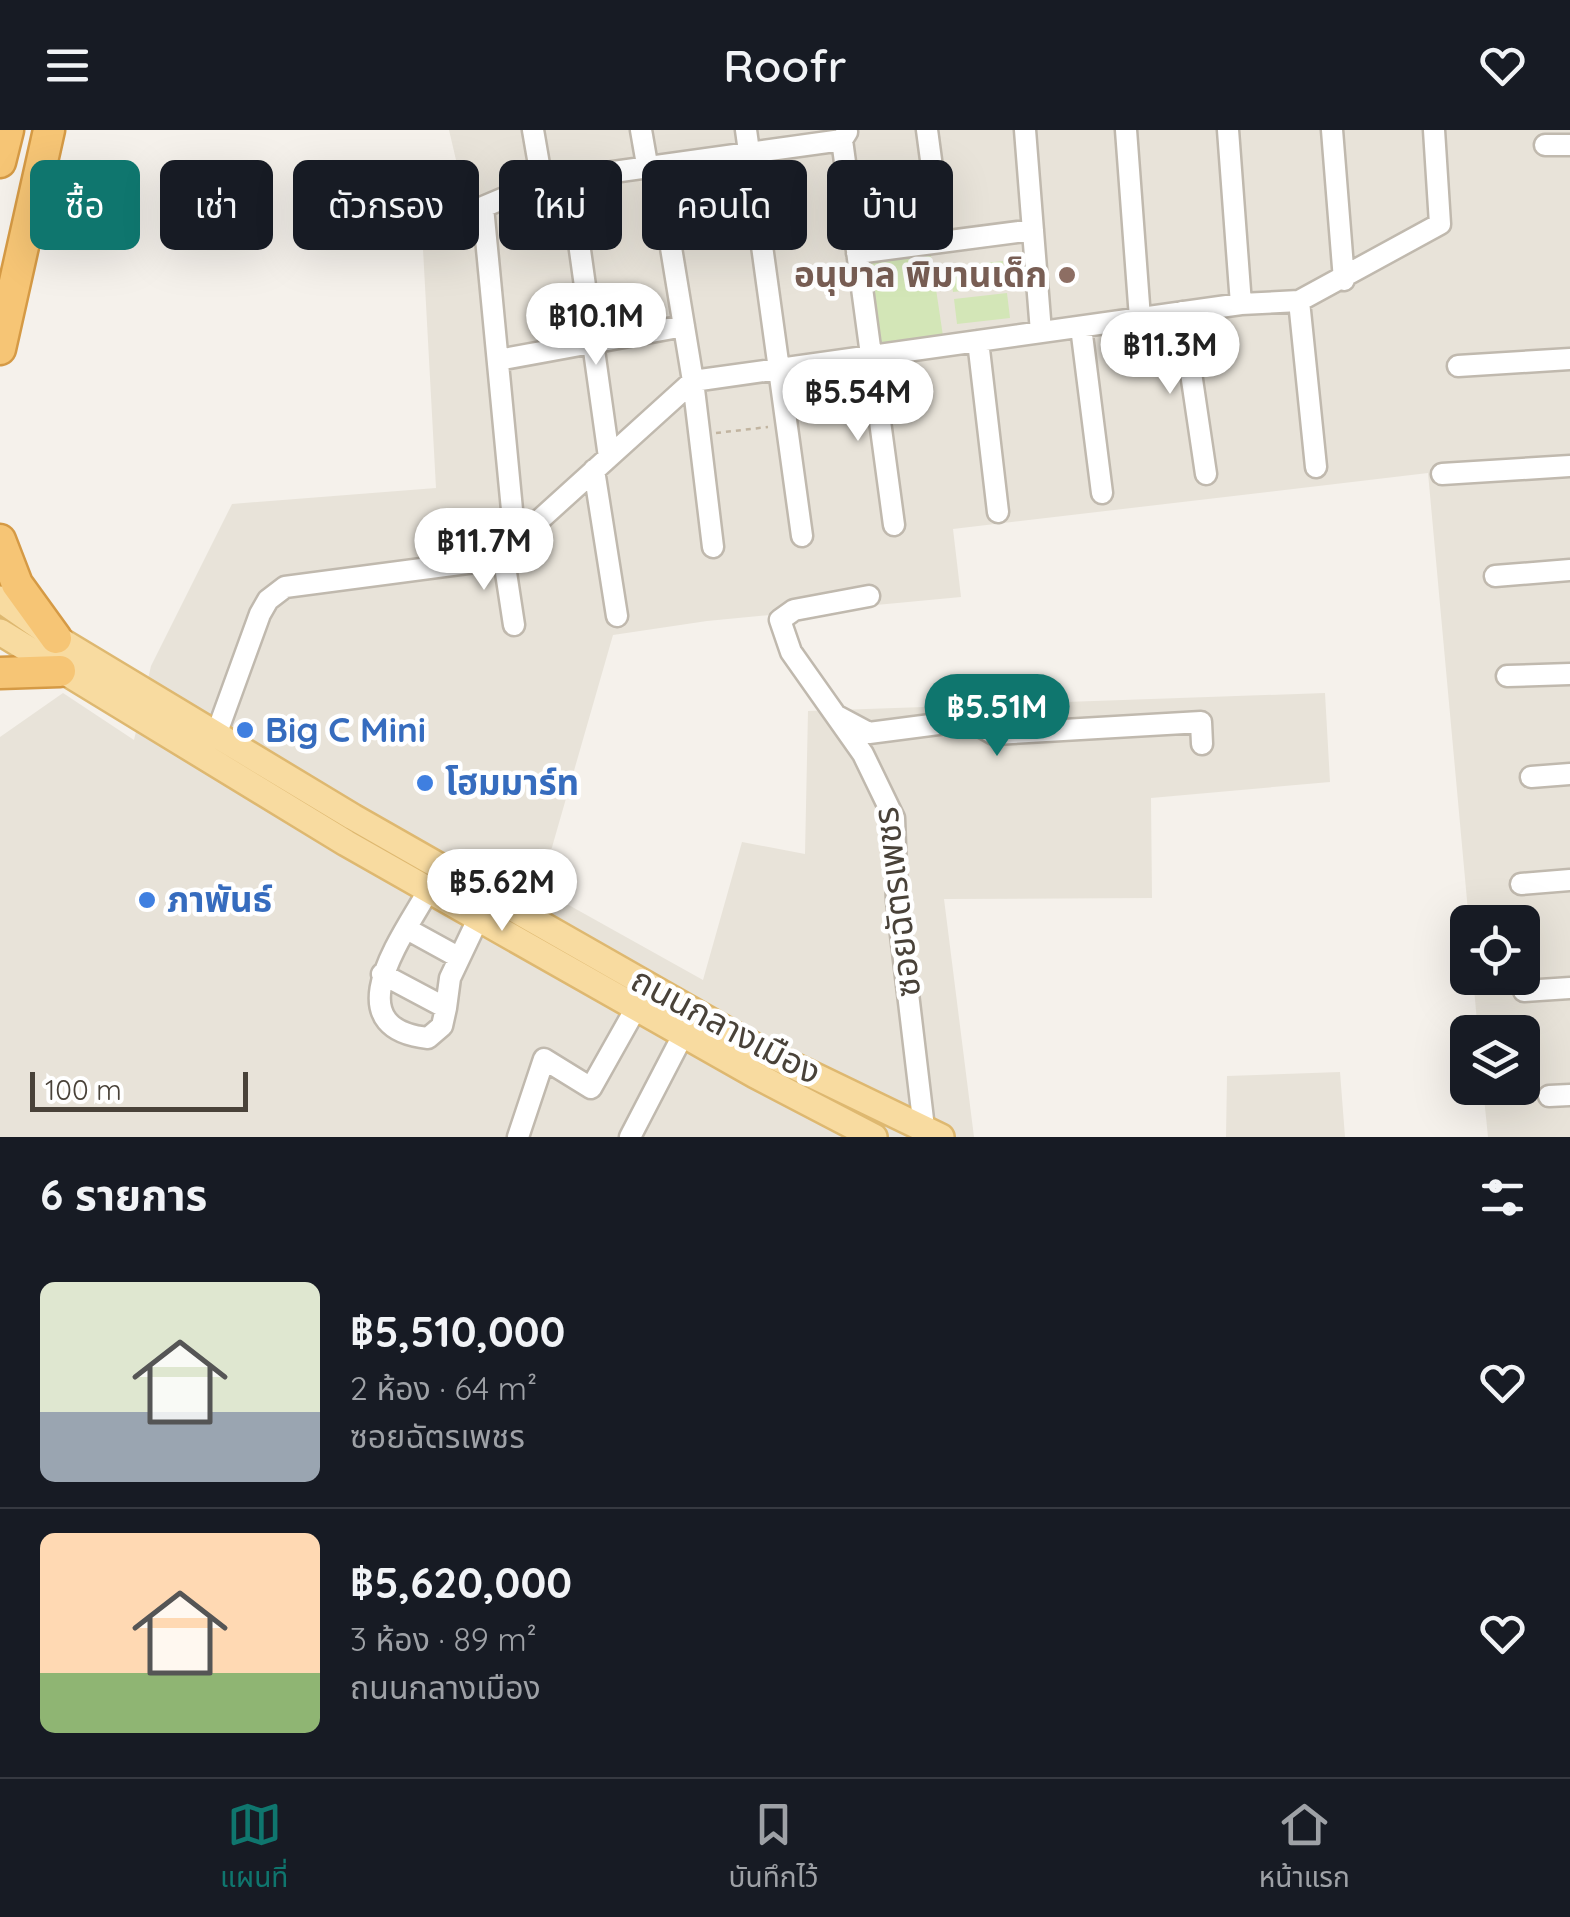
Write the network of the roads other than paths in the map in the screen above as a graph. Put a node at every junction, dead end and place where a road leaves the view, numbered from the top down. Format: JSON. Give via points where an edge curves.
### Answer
{"nodes":[{"id":1,"x":8,"y":130,"type":"edge"},
{"id":2,"x":49,"y":130,"type":"edge"},
{"id":3,"x":533,"y":130,"type":"edge"},
{"id":4,"x":641,"y":130,"type":"edge"},
{"id":5,"x":746,"y":130,"type":"edge"},
{"id":6,"x":926,"y":130,"type":"edge"},
{"id":7,"x":1025,"y":130,"type":"edge"},
{"id":8,"x":1126,"y":130,"type":"edge"},
{"id":9,"x":1228,"y":130,"type":"edge"},
{"id":10,"x":1332,"y":130,"type":"edge"},
{"id":11,"x":1434,"y":130,"type":"edge"},
{"id":12,"x":846,"y":135,"type":"edge"},
{"id":13,"x":1544,"y":145,"type":"dead end"},
{"id":14,"x":1570,"y":145,"type":"edge"},
{"id":15,"x":750,"y":154,"type":"junction"},
{"id":16,"x":538,"y":160,"type":"edge"},
{"id":17,"x":650,"y":160,"type":"edge"},
{"id":18,"x":714,"y":160,"type":"edge"},
{"id":19,"x":930,"y":160,"type":"edge"},
{"id":20,"x":0,"y":162,"type":"edge"},
{"id":21,"x":499,"y":200,"type":"edge"},
{"id":22,"x":1033,"y":230,"type":"junction"},
{"id":23,"x":953,"y":241,"type":"edge"},
{"id":24,"x":580,"y":250,"type":"edge"},
{"id":25,"x":669,"y":250,"type":"edge"},
{"id":26,"x":880,"y":250,"type":"edge"},
{"id":27,"x":857,"y":253,"type":"junction"},
{"id":28,"x":1344,"y":280,"type":"junction"},
{"id":29,"x":1299,"y":301,"type":"junction"},
{"id":30,"x":1242,"y":304,"type":"junction"},
{"id":31,"x":1182,"y":312,"type":"junction"},
{"id":32,"x":1140,"y":318,"type":"junction"},
{"id":33,"x":684,"y":326,"type":"junction"},
{"id":34,"x":1081,"y":327,"type":"junction"},
{"id":35,"x":1041,"y":332,"type":"junction"},
{"id":36,"x":978,"y":341,"type":"junction"},
{"id":37,"x":593,"y":343,"type":"junction"},
{"id":38,"x":0,"y":349,"type":"edge"},
{"id":39,"x":871,"y":356,"type":"junction"},
{"id":40,"x":498,"y":360,"type":"junction"},
{"id":41,"x":1570,"y":360,"type":"edge"},
{"id":42,"x":1458,"y":366,"type":"dead end"},
{"id":43,"x":779,"y":369,"type":"junction"},
{"id":44,"x":694,"y":381,"type":"junction"},
{"id":45,"x":602,"y":464,"type":"junction"},
{"id":46,"x":1570,"y":466,"type":"edge"},
{"id":47,"x":1316,"y":467,"type":"dead end"},
{"id":48,"x":1206,"y":474,"type":"dead end"},
{"id":49,"x":1442,"y":474,"type":"dead end"},
{"id":50,"x":1102,"y":493,"type":"dead end"},
{"id":51,"x":998,"y":512,"type":"dead end"},
{"id":52,"x":894,"y":525,"type":"dead end"},
{"id":53,"x":802,"y":536,"type":"dead end"},
{"id":54,"x":0,"y":540,"type":"edge"},
{"id":55,"x":509,"y":547,"type":"junction"},
{"id":56,"x":713,"y":548,"type":"dead end"},
{"id":57,"x":1570,"y":570,"type":"edge"},
{"id":58,"x":1495,"y":576,"type":"dead end"},
{"id":59,"x":869,"y":596,"type":"dead end"},
{"id":60,"x":0,"y":599,"type":"edge"},
{"id":61,"x":617,"y":616,"type":"dead end"},
{"id":62,"x":514,"y":625,"type":"dead end"},
{"id":63,"x":0,"y":632,"type":"edge"},
{"id":64,"x":56,"y":638,"type":"junction"},
{"id":65,"x":60,"y":671,"type":"junction"},
{"id":66,"x":0,"y":672,"type":"edge"},
{"id":67,"x":1570,"y":674,"type":"edge"},
{"id":68,"x":1507,"y":676,"type":"dead end"},
{"id":69,"x":838,"y":716,"type":"junction"},
{"id":70,"x":216,"y":735,"type":"junction"},
{"id":71,"x":1202,"y":744,"type":"dead end"},
{"id":72,"x":1570,"y":774,"type":"edge"},
{"id":73,"x":1531,"y":776,"type":"dead end"},
{"id":74,"x":435,"y":880,"type":"junction"},
{"id":75,"x":1570,"y":880,"type":"edge"},
{"id":76,"x":1520,"y":884,"type":"dead end"},
{"id":77,"x":478,"y":919,"type":"junction"},
{"id":78,"x":407,"y":929,"type":"junction"},
{"id":79,"x":458,"y":957,"type":"junction"},
{"id":80,"x":382,"y":974,"type":"junction"},
{"id":81,"x":1570,"y":988,"type":"edge"},
{"id":82,"x":1540,"y":990,"type":"edge"},
{"id":83,"x":446,"y":1008,"type":"junction"},
{"id":84,"x":636,"y":1008,"type":"junction"},
{"id":85,"x":683,"y":1035,"type":"junction"},
{"id":86,"x":933,"y":1132,"type":"edge"},
{"id":87,"x":518,"y":1137,"type":"edge"},
{"id":88,"x":630,"y":1137,"type":"edge"},
{"id":89,"x":874,"y":1137,"type":"edge"}],
"edges":[{"from":1,"to":20,"type":"highway"},
{"from":2,"to":38,"type":"highway"},
{"from":3,"to":16,"type":"street"},
{"from":4,"to":17,"type":"street"},
{"from":5,"to":15,"type":"street"},
{"from":6,"to":19,"type":"street"},
{"from":7,"to":22,"type":"street"},
{"from":8,"to":32,"type":"street"},
{"from":9,"to":30,"type":"street"},
{"from":10,"to":28,"type":"street"},
{"from":11,"to":28,"type":"street","via":[[1440,224]]},
{"from":12,"to":15,"type":"street"},
{"from":12,"to":27,"type":"street"},
{"from":13,"to":14,"type":"street"},
{"from":15,"to":18,"type":"street"},
{"from":15,"to":43,"type":"street"},
{"from":21,"to":40,"type":"street","via":[[483,207]]},
{"from":22,"to":23,"type":"street"},
{"from":22,"to":35,"type":"street"},
{"from":24,"to":37,"type":"street"},
{"from":25,"to":33,"type":"street"},
{"from":26,"to":27,"type":"street"},
{"from":27,"to":39,"type":"street"},
{"from":28,"to":29,"type":"street"},
{"from":29,"to":30,"type":"street"},
{"from":29,"to":47,"type":"street"},
{"from":30,"to":31,"type":"street"},
{"from":31,"to":32,"type":"street"},
{"from":31,"to":48,"type":"street"},
{"from":32,"to":34,"type":"street"},
{"from":33,"to":37,"type":"street"},
{"from":33,"to":44,"type":"street"},
{"from":34,"to":35,"type":"street"},
{"from":34,"to":50,"type":"street"},
{"from":35,"to":36,"type":"street"},
{"from":36,"to":39,"type":"street"},
{"from":36,"to":51,"type":"street"},
{"from":37,"to":40,"type":"street"},
{"from":37,"to":45,"type":"street"},
{"from":39,"to":43,"type":"street"},
{"from":39,"to":52,"type":"street"},
{"from":40,"to":55,"type":"street"},
{"from":41,"to":42,"type":"street"},
{"from":43,"to":44,"type":"street"},
{"from":43,"to":53,"type":"street"},
{"from":44,"to":45,"type":"street"},
{"from":44,"to":56,"type":"street"},
{"from":45,"to":55,"type":"street"},
{"from":45,"to":61,"type":"street"},
{"from":46,"to":49,"type":"street"},
{"from":54,"to":64,"type":"highway","via":[[16,584]]},
{"from":55,"to":62,"type":"street"},
{"from":55,"to":70,"type":"street","via":[[475,562],[285,587],[260,614]]},
{"from":57,"to":58,"type":"street"},
{"from":59,"to":69,"type":"street","name":"ซอยฉัตรเพชร","via":[[794,610],[780,620],[798,664]]},
{"from":60,"to":64,"type":"main road","name":"ถนนกลางเมือง"},
{"from":63,"to":65,"type":"main road","name":"ถนนกลางเมือง"},
{"from":64,"to":70,"type":"main road","name":"ถนนกลางเมือง"},
{"from":65,"to":66,"type":"highway"},
{"from":65,"to":74,"type":"main road","name":"ถนนกลางเมือง"},
{"from":67,"to":68,"type":"street"},
{"from":69,"to":71,"type":"street","via":[[869,733],[969,720],[994,734],[1202,722]]},
{"from":69,"to":86,"type":"street","name":"ซอยฉัตรเพชร","via":[[894,818],[897,902]]},
{"from":70,"to":74,"type":"main road","name":"ถนนกลางเมือง"},
{"from":72,"to":73,"type":"street"},
{"from":74,"to":77,"type":"main road","name":"ถนนกลางเมือง"},
{"from":74,"to":78,"type":"street"},
{"from":74,"to":86,"type":"main road","name":"ถนนกลางเมือง"},
{"from":75,"to":76,"type":"street"},
{"from":77,"to":79,"type":"street"},
{"from":77,"to":84,"type":"main road","name":"ถนนกลางเมือง"},
{"from":78,"to":79,"type":"street"},
{"from":78,"to":80,"type":"street"},
{"from":79,"to":83,"type":"street"},
{"from":80,"to":83,"type":"street"},
{"from":80,"to":83,"type":"street","via":[[381,1011],[404,1030],[434,1036]]},
{"from":81,"to":82,"type":"street"},
{"from":84,"to":85,"type":"main road","name":"ถนนกลางเมือง"},
{"from":84,"to":87,"type":"street","via":[[592,1088],[544,1060]]},
{"from":85,"to":88,"type":"street"},
{"from":85,"to":89,"type":"main road","name":"ถนนกลางเมือง"}]}
